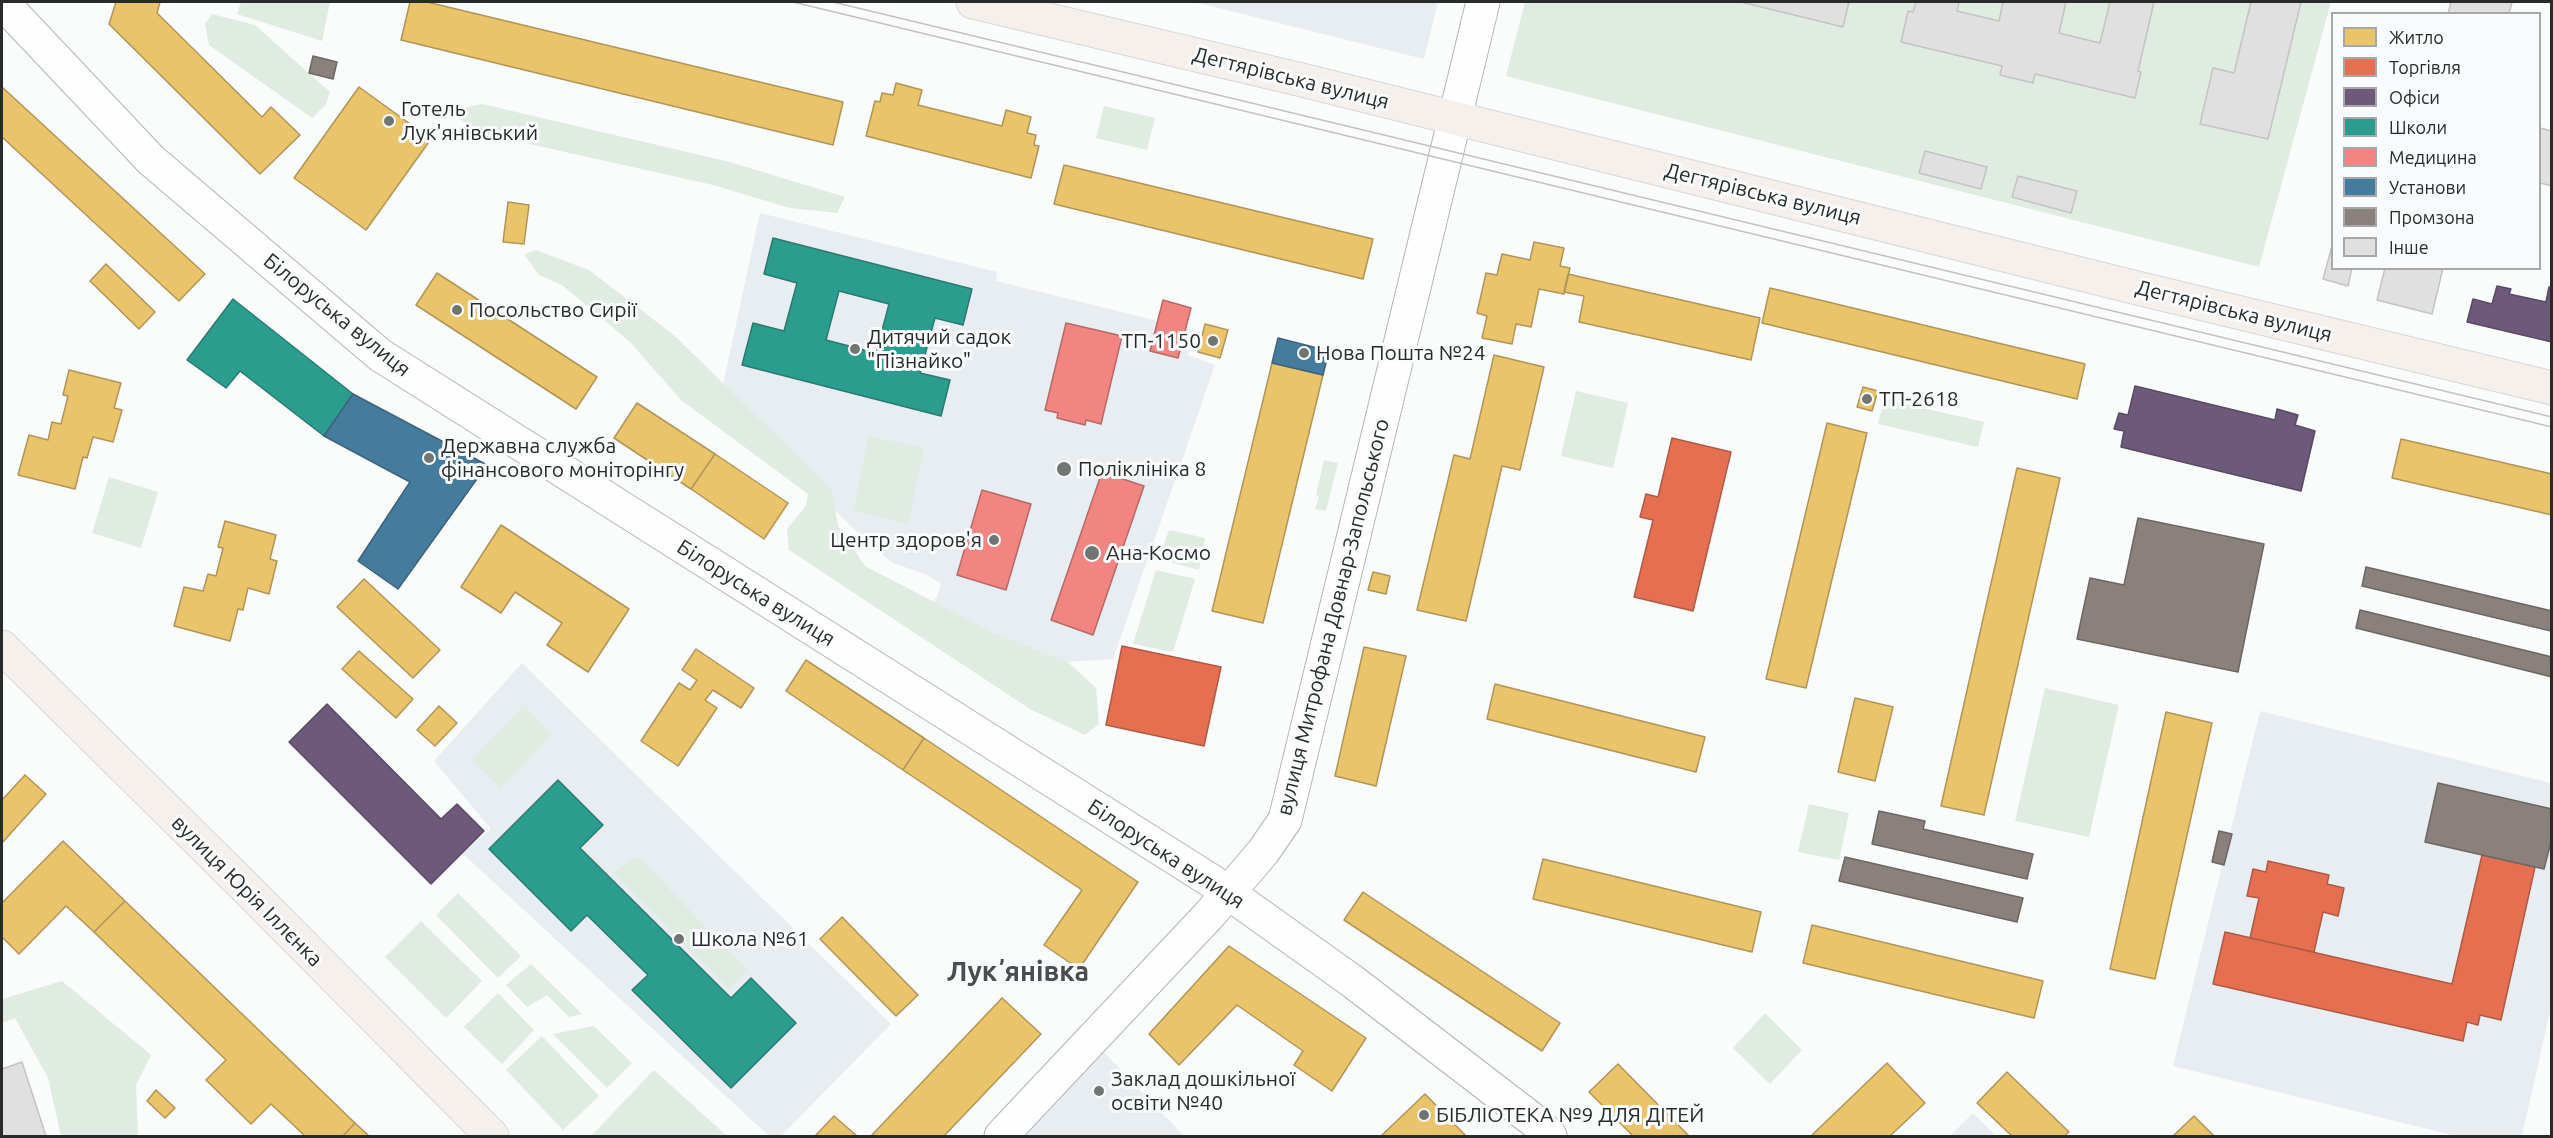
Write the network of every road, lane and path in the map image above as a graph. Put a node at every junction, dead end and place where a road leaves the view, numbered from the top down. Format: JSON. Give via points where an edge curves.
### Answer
{"nodes":[{"id":1,"x":2,"y":2,"type":"edge"},
{"id":2,"x":973,"y":2,"type":"edge"},
{"id":3,"x":1483,"y":2,"type":"edge"},
{"id":4,"x":1454,"y":118,"type":"junction"},
{"id":5,"x":2552,"y":388,"type":"edge"},
{"id":6,"x":2,"y":647,"type":"edge"},
{"id":7,"x":1228,"y":893,"type":"junction"},
{"id":8,"x":492,"y":1137,"type":"edge"},
{"id":9,"x":1000,"y":1137,"type":"edge"},
{"id":10,"x":1551,"y":1137,"type":"edge"}],
"edges":[{"from":1,"to":7,"type":"street","name":"Білоруська вулиця","via":[[151,160],[380,355]]},
{"from":2,"to":4,"type":"main road","name":"Дегтярівська вулиця"},
{"from":3,"to":4,"type":"street","name":"вулиця Митрофана Довнар-Запольського"},
{"from":4,"to":5,"type":"main road","name":"Дегтярівська вулиця"},
{"from":4,"to":7,"type":"street","name":"вулиця Митрофана Довнар-Запольського","via":[[1285,820]]},
{"from":6,"to":8,"type":"main road","name":"вулиця Юрія Іллєнка"},
{"from":7,"to":9,"type":"street","name":"вулиця Митрофана Довнар-Запольського"},
{"from":7,"to":10,"type":"street","name":"Білоруська вулиця","via":[[1352,981]]}]}
